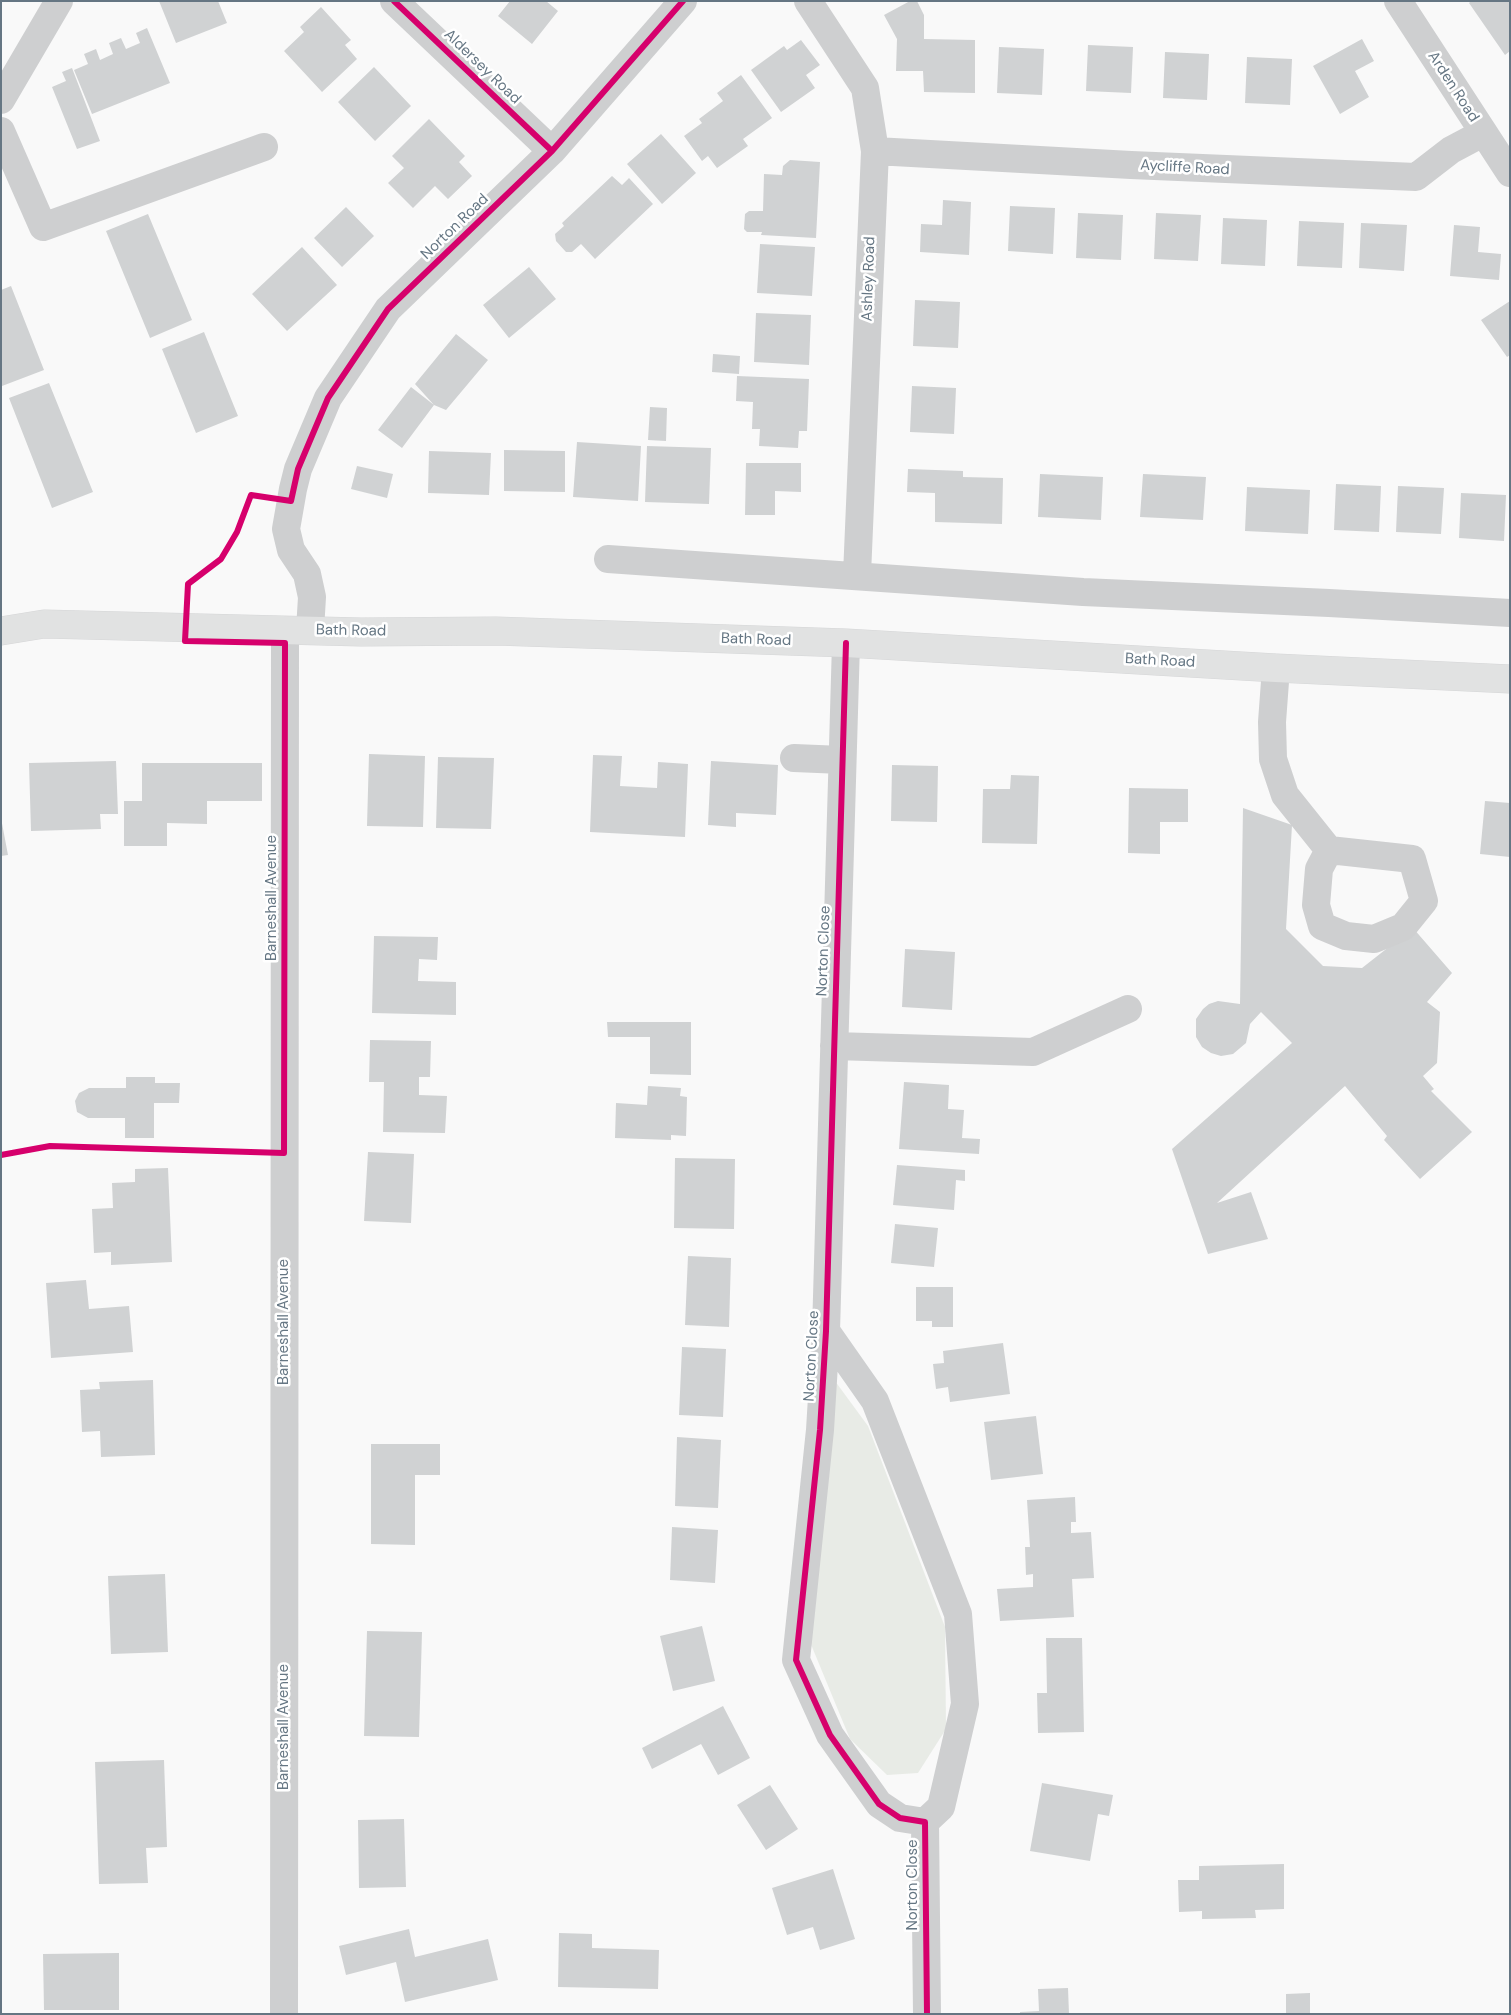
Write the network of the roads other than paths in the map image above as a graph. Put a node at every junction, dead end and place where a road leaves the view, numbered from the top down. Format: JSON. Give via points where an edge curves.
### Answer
{"nodes":[{"id":1,"x":59,"y":1,"type":"edge"},
{"id":2,"x":394,"y":1,"type":"edge"},
{"id":3,"x":683,"y":1,"type":"edge"},
{"id":4,"x":808,"y":1,"type":"edge"},
{"id":5,"x":1398,"y":1,"type":"edge"},
{"id":6,"x":1,"y":100,"type":"edge"},
{"id":7,"x":1,"y":131,"type":"edge"},
{"id":8,"x":1483,"y":133,"type":"junction"},
{"id":9,"x":264,"y":147,"type":"dead end"},
{"id":10,"x":875,"y":150,"type":"junction"},
{"id":11,"x":552,"y":151,"type":"junction"},
{"id":12,"x":1510,"y":173,"type":"edge"},
{"id":13,"x":608,"y":559,"type":"dead end"},
{"id":14,"x":856,"y":575,"type":"junction"},
{"id":15,"x":1510,"y":613,"type":"edge"},
{"id":16,"x":298,"y":630,"type":"junction"},
{"id":17,"x":1,"y":631,"type":"edge"},
{"id":18,"x":846,"y":643,"type":"junction"},
{"id":19,"x":1276,"y":668,"type":"junction"},
{"id":20,"x":1510,"y":678,"type":"edge"},
{"id":21,"x":794,"y":758,"type":"dead end"},
{"id":22,"x":842,"y":760,"type":"junction"},
{"id":23,"x":1329,"y":850,"type":"dead end"},
{"id":24,"x":1128,"y":1009,"type":"dead end"},
{"id":25,"x":834,"y":1046,"type":"junction"},
{"id":26,"x":826,"y":1331,"type":"junction"},
{"id":27,"x":925,"y":1822,"type":"junction"},
{"id":28,"x":284,"y":2014,"type":"edge"},
{"id":29,"x":927,"y":2014,"type":"edge"}],
"edges":[{"from":1,"to":6,"type":"street"},
{"from":2,"to":11,"type":"street","name":"Aldersey Road"},
{"from":3,"to":11,"type":"street","name":"Norton Road"},
{"from":4,"to":10,"type":"street","name":"Ashley Road","via":[[865,88]]},
{"from":5,"to":8,"type":"street","name":"Arden Road"},
{"from":7,"to":9,"type":"street","via":[[43,227]]},
{"from":8,"to":10,"type":"street","name":"Aycliffe Road","via":[[1451,150],[1416,177],[1140,166]]},
{"from":8,"to":12,"type":"street","name":"Arden Road"},
{"from":10,"to":14,"type":"street","name":"Ashley Road"},
{"from":11,"to":16,"type":"street","name":"Norton Road","via":[[388,309],[328,398],[298,469],[286,529],[291,550],[307,574],[312,597]]},
{"from":13,"to":14,"type":"street"},
{"from":14,"to":15,"type":"street","via":[[1083,592]]},
{"from":16,"to":17,"type":"main road","name":"Bath Road","via":[[44,624]]},
{"from":16,"to":18,"type":"main road","name":"Bath Road","via":[[496,631]]},
{"from":16,"to":28,"type":"street","name":"Barneshall Avenue"},
{"from":18,"to":19,"type":"main road","name":"Bath Road"},
{"from":18,"to":22,"type":"street","name":"Norton Close"},
{"from":19,"to":20,"type":"main road","name":"Bath Road"},
{"from":19,"to":23,"type":"street","via":[[1273,759],[1285,795]]},
{"from":21,"to":22,"type":"street"},
{"from":22,"to":25,"type":"street","name":"Norton Close"},
{"from":24,"to":25,"type":"street","via":[[1033,1052]]},
{"from":25,"to":26,"type":"street","name":"Norton Close"},
{"from":26,"to":27,"type":"street","name":"Norton Close","via":[[875,1401],[958,1614],[965,1704],[941,1807]]},
{"from":26,"to":27,"type":"street","name":"Norton Close","via":[[820,1430],[796,1660],[830,1735],[879,1804],[900,1818]]},
{"from":27,"to":29,"type":"street","name":"Norton Close"}]}
